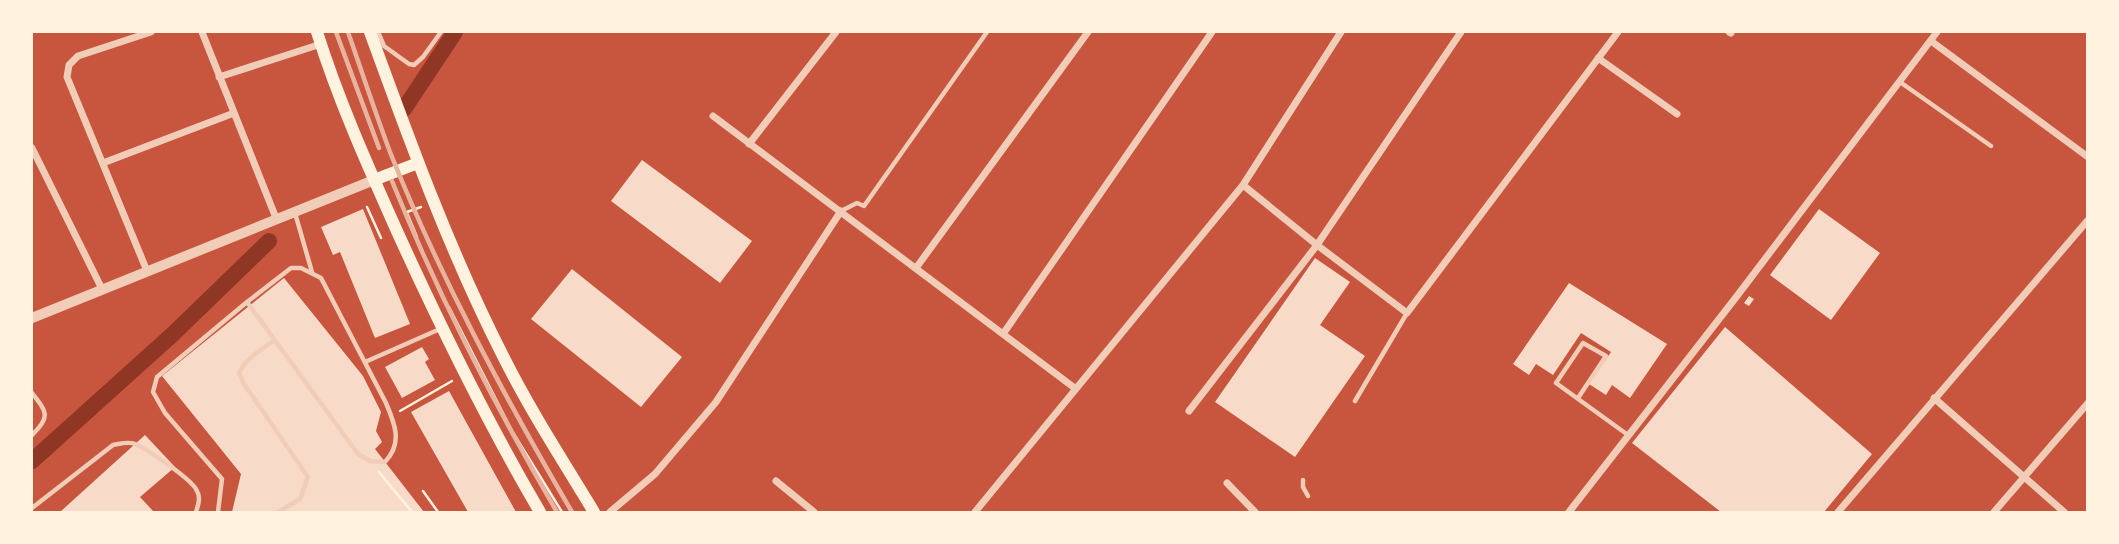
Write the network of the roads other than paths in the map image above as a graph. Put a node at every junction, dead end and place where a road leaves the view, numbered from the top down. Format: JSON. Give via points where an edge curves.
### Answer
{"nodes":[{"id":1,"x":150,"y":32,"type":"edge"},
{"id":2,"x":202,"y":32,"type":"edge"},
{"id":3,"x":370,"y":32,"type":"edge"},
{"id":4,"x":378,"y":32,"type":"edge"},
{"id":5,"x":440,"y":32,"type":"edge"},
{"id":6,"x":836,"y":32,"type":"edge"},
{"id":7,"x":987,"y":32,"type":"edge"},
{"id":8,"x":1088,"y":32,"type":"edge"},
{"id":9,"x":1212,"y":32,"type":"edge"},
{"id":10,"x":1341,"y":32,"type":"edge"},
{"id":11,"x":1461,"y":32,"type":"edge"},
{"id":12,"x":1618,"y":32,"type":"edge"},
{"id":13,"x":1937,"y":32,"type":"edge"},
{"id":14,"x":319,"y":38,"type":"edge"},
{"id":15,"x":1931,"y":41,"type":"junction"},
{"id":16,"x":1598,"y":58,"type":"junction"},
{"id":17,"x":219,"y":77,"type":"junction"},
{"id":18,"x":1899,"y":82,"type":"junction"},
{"id":19,"x":234,"y":113,"type":"junction"},
{"id":20,"x":1677,"y":114,"type":"dead end"},
{"id":21,"x":713,"y":116,"type":"dead end"},
{"id":22,"x":749,"y":144,"type":"junction"},
{"id":23,"x":1990,"y":146,"type":"dead end"},
{"id":24,"x":32,"y":151,"type":"edge"},
{"id":25,"x":2088,"y":158,"type":"edge"},
{"id":26,"x":103,"y":163,"type":"junction"},
{"id":27,"x":418,"y":163,"type":"junction"},
{"id":28,"x":374,"y":180,"type":"junction"},
{"id":29,"x":1243,"y":185,"type":"junction"},
{"id":30,"x":841,"y":211,"type":"junction"},
{"id":31,"x":295,"y":212,"type":"junction"},
{"id":32,"x":276,"y":218,"type":"junction"},
{"id":33,"x":2088,"y":220,"type":"edge"},
{"id":34,"x":1317,"y":245,"type":"junction"},
{"id":35,"x":916,"y":268,"type":"junction"},
{"id":36,"x":147,"y":271,"type":"junction"},
{"id":37,"x":313,"y":272,"type":"junction"},
{"id":38,"x":102,"y":289,"type":"junction"},
{"id":39,"x":247,"y":302,"type":"junction"},
{"id":40,"x":1407,"y":313,"type":"junction"},
{"id":41,"x":32,"y":318,"type":"edge"},
{"id":42,"x":441,"y":328,"type":"junction"},
{"id":43,"x":1003,"y":334,"type":"junction"},
{"id":44,"x":275,"y":340,"type":"junction"},
{"id":45,"x":365,"y":362,"type":"junction"},
{"id":46,"x":1076,"y":389,"type":"junction"},
{"id":47,"x":32,"y":393,"type":"edge"},
{"id":48,"x":1578,"y":398,"type":"junction"},
{"id":49,"x":1934,"y":398,"type":"junction"},
{"id":50,"x":1355,"y":401,"type":"dead end"},
{"id":51,"x":2088,"y":403,"type":"edge"},
{"id":52,"x":1189,"y":411,"type":"dead end"},
{"id":53,"x":32,"y":435,"type":"edge"},
{"id":54,"x":1629,"y":436,"type":"junction"},
{"id":55,"x":2025,"y":477,"type":"junction"},
{"id":56,"x":1303,"y":480,"type":"dead end"},
{"id":57,"x":776,"y":481,"type":"dead end"},
{"id":58,"x":1227,"y":483,"type":"dead end"},
{"id":59,"x":1308,"y":496,"type":"dead end"},
{"id":60,"x":32,"y":508,"type":"edge"},
{"id":61,"x":196,"y":513,"type":"edge"},
{"id":62,"x":218,"y":513,"type":"edge"},
{"id":63,"x":278,"y":513,"type":"edge"},
{"id":64,"x":540,"y":513,"type":"edge"},
{"id":65,"x":594,"y":513,"type":"edge"},
{"id":66,"x":610,"y":513,"type":"edge"},
{"id":67,"x":814,"y":513,"type":"edge"},
{"id":68,"x":975,"y":513,"type":"edge"},
{"id":69,"x":1255,"y":513,"type":"edge"},
{"id":70,"x":1569,"y":513,"type":"edge"},
{"id":71,"x":1838,"y":513,"type":"edge"},
{"id":72,"x":1994,"y":513,"type":"edge"},
{"id":73,"x":2064,"y":513,"type":"edge"}],
"edges":[{"from":1,"to":26,"type":"street","via":[[78,56],[69,65],[67,77]]},
{"from":2,"to":17,"type":"street"},
{"from":3,"to":27,"type":"main road"},
{"from":4,"to":5,"type":"lane","via":[[384,46],[414,65]]},
{"from":6,"to":22,"type":"street"},
{"from":7,"to":30,"type":"lane","via":[[864,206],[857,203]]},
{"from":8,"to":35,"type":"street"},
{"from":9,"to":43,"type":"street"},
{"from":10,"to":29,"type":"street"},
{"from":11,"to":34,"type":"street"},
{"from":12,"to":16,"type":"street"},
{"from":13,"to":15,"type":"street"},
{"from":14,"to":17,"type":"street"},
{"from":14,"to":28,"type":"main road"},
{"from":15,"to":18,"type":"street"},
{"from":15,"to":25,"type":"street"},
{"from":16,"to":20,"type":"street"},
{"from":16,"to":40,"type":"street"},
{"from":17,"to":19,"type":"street"},
{"from":18,"to":23,"type":"lane"},
{"from":18,"to":54,"type":"street"},
{"from":19,"to":26,"type":"street"},
{"from":19,"to":32,"type":"street"},
{"from":21,"to":22,"type":"street"},
{"from":22,"to":30,"type":"street"},
{"from":24,"to":38,"type":"street"},
{"from":26,"to":36,"type":"street"},
{"from":27,"to":28,"type":"main road"},
{"from":27,"to":65,"type":"main road","via":[[504,357]]},
{"from":28,"to":31,"type":"street"},
{"from":28,"to":42,"type":"main road"},
{"from":29,"to":34,"type":"street"},
{"from":29,"to":46,"type":"street"},
{"from":30,"to":35,"type":"street"},
{"from":30,"to":66,"type":"street","via":[[716,402],[655,474]]},
{"from":31,"to":32,"type":"street"},
{"from":31,"to":37,"type":"lane"},
{"from":32,"to":36,"type":"street"},
{"from":33,"to":49,"type":"street"},
{"from":34,"to":40,"type":"street"},
{"from":34,"to":52,"type":"street"},
{"from":35,"to":43,"type":"street"},
{"from":36,"to":38,"type":"street"},
{"from":37,"to":39,"type":"lane","via":[[290,268]]},
{"from":37,"to":45,"type":"lane","via":[[321,278]]},
{"from":38,"to":41,"type":"street"},
{"from":39,"to":44,"type":"lane"},
{"from":39,"to":62,"type":"lane","via":[[158,377],[153,393],[222,479]]},
{"from":40,"to":50,"type":"lane"},
{"from":42,"to":45,"type":"lane"},
{"from":42,"to":64,"type":"main road"},
{"from":43,"to":46,"type":"street"},
{"from":44,"to":45,"type":"lane","via":[[358,454],[385,462],[397,439],[391,415]]},
{"from":44,"to":63,"type":"lane","via":[[239,373],[308,477],[300,499]]},
{"from":46,"to":68,"type":"street"},
{"from":47,"to":53,"type":"lane","via":[[46,415],[44,424]]},
{"from":48,"to":48,"type":"lane","via":[[1556,383],[1583,342],[1606,356]]},
{"from":48,"to":54,"type":"lane"},
{"from":49,"to":55,"type":"street"},
{"from":49,"to":71,"type":"street"},
{"from":51,"to":55,"type":"street"},
{"from":54,"to":70,"type":"street"},
{"from":55,"to":72,"type":"street"},
{"from":55,"to":73,"type":"street"},
{"from":56,"to":59,"type":"lane"},
{"from":57,"to":67,"type":"street"},
{"from":58,"to":69,"type":"street"},
{"from":60,"to":61,"type":"lane","via":[[113,445],[127,442],[189,480],[200,499]]}]}
